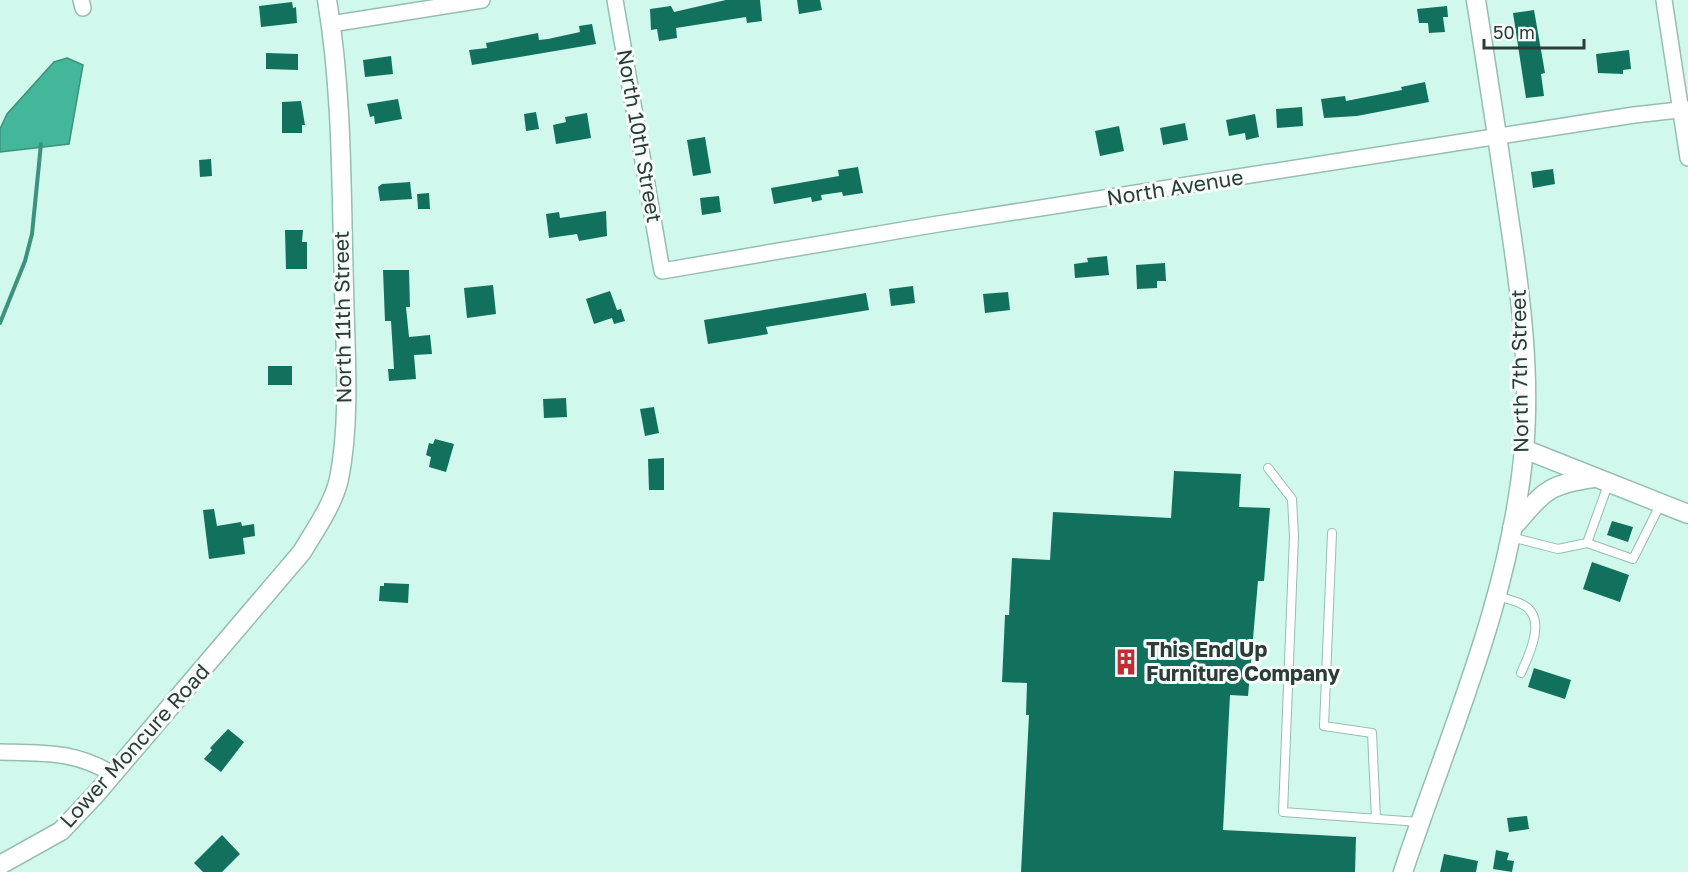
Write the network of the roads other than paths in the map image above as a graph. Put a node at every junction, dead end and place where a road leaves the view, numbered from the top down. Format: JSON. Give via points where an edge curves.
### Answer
{"nodes":[{"id":1,"x":327,"y":0,"type":"edge"},
{"id":2,"x":482,"y":0,"type":"edge"},
{"id":3,"x":615,"y":0,"type":"edge"},
{"id":4,"x":1476,"y":0,"type":"edge"},
{"id":5,"x":1664,"y":0,"type":"edge"},
{"id":6,"x":331,"y":24,"type":"junction"},
{"id":7,"x":1684,"y":110,"type":"edge"},
{"id":8,"x":1497,"y":137,"type":"junction"},
{"id":9,"x":1688,"y":158,"type":"edge"},
{"id":10,"x":662,"y":271,"type":"joint"},
{"id":11,"x":1524,"y":449,"type":"junction"},
{"id":12,"x":1268,"y":468,"type":"dead end"},
{"id":13,"x":1603,"y":480,"type":"junction"},
{"id":14,"x":1661,"y":503,"type":"junction"},
{"id":15,"x":1688,"y":514,"type":"edge"},
{"id":16,"x":1511,"y":532,"type":"junction"},
{"id":17,"x":1332,"y":533,"type":"dead end"},
{"id":18,"x":1587,"y":543,"type":"junction"},
{"id":19,"x":1498,"y":596,"type":"junction"},
{"id":20,"x":255,"y":609,"type":"joint"},
{"id":21,"x":1521,"y":674,"type":"dead end"},
{"id":22,"x":0,"y":752,"type":"edge"},
{"id":23,"x":114,"y":775,"type":"junction"},
{"id":24,"x":1376,"y":819,"type":"junction"},
{"id":25,"x":1420,"y":822,"type":"junction"},
{"id":26,"x":0,"y":865,"type":"edge"},
{"id":27,"x":1403,"y":872,"type":"edge"}],
"edges":[{"from":1,"to":6,"type":"street","name":"North 11th Street"},
{"from":2,"to":6,"type":"street"},
{"from":3,"to":10,"type":"street","name":"North 10th Street"},
{"from":4,"to":8,"type":"street","name":"North 7th Street"},
{"from":5,"to":7,"type":"street"},
{"from":6,"to":20,"type":"street","name":"North 11th Street","via":[[340,129],[343,456],[338,482],[320,522],[302,552]]},
{"from":7,"to":8,"type":"street","name":"North Avenue"},
{"from":7,"to":9,"type":"street"},
{"from":8,"to":10,"type":"street","name":"North Avenue"},
{"from":8,"to":11,"type":"street","name":"North 7th Street","via":[[1522,317]]},
{"from":11,"to":13,"type":"street"},
{"from":11,"to":16,"type":"street","name":"North 7th Street"},
{"from":12,"to":24,"type":"lane","via":[[1292,499],[1294,536],[1282,812]]},
{"from":13,"to":14,"type":"street"},
{"from":13,"to":16,"type":"street","via":[[1564,482],[1549,488]]},
{"from":13,"to":18,"type":"lane"},
{"from":14,"to":15,"type":"street"},
{"from":14,"to":18,"type":"lane","via":[[1633,559]]},
{"from":16,"to":18,"type":"lane","via":[[1558,549]]},
{"from":16,"to":19,"type":"street","name":"North 7th Street"},
{"from":17,"to":24,"type":"lane","via":[[1324,726],[1372,733]]},
{"from":19,"to":21,"type":"lane","via":[[1526,606],[1532,613],[1535,642]]},
{"from":19,"to":25,"type":"street","name":"North 7th Street","via":[[1485,644]]},
{"from":20,"to":23,"type":"street","name":"Lower Moncure Road"},
{"from":22,"to":23,"type":"street","via":[[76,756]]},
{"from":23,"to":26,"type":"street","name":"Lower Moncure Road","via":[[61,831]]},
{"from":24,"to":25,"type":"lane"},
{"from":25,"to":27,"type":"street","name":"North 7th Street"}]}
